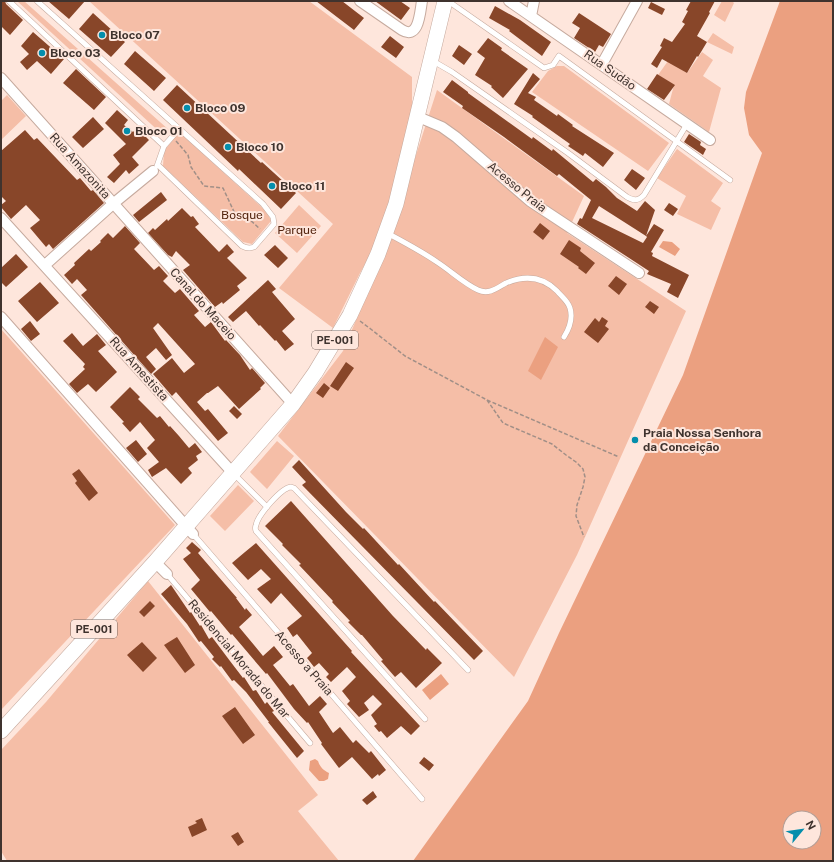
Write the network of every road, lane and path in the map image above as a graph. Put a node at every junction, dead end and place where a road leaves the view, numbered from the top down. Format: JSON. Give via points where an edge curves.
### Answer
{"nodes":[{"id":1,"x":9,"y":1,"type":"edge"},
{"id":2,"x":37,"y":1,"type":"edge"},
{"id":3,"x":360,"y":1,"type":"edge"},
{"id":4,"x":422,"y":1,"type":"edge"},
{"id":5,"x":445,"y":1,"type":"edge"},
{"id":6,"x":448,"y":1,"type":"edge"},
{"id":7,"x":509,"y":1,"type":"edge"},
{"id":8,"x":534,"y":1,"type":"edge"},
{"id":9,"x":637,"y":1,"type":"edge"},
{"id":10,"x":531,"y":16,"type":"junction"},
{"id":11,"x":430,"y":59,"type":"junction"},
{"id":12,"x":602,"y":64,"type":"junction"},
{"id":13,"x":1,"y":78,"type":"edge"},
{"id":14,"x":416,"y":116,"type":"junction"},
{"id":15,"x":687,"y":124,"type":"junction"},
{"id":16,"x":179,"y":129,"type":"junction"},
{"id":17,"x":172,"y":137,"type":"junction"},
{"id":18,"x":710,"y":140,"type":"dead end"},
{"id":19,"x":677,"y":142,"type":"junction"},
{"id":20,"x":164,"y":146,"type":"junction"},
{"id":21,"x":155,"y":168,"type":"junction"},
{"id":22,"x":730,"y":180,"type":"dead end"},
{"id":23,"x":114,"y":203,"type":"junction"},
{"id":24,"x":1,"y":218,"type":"edge"},
{"id":25,"x":386,"y":232,"type":"junction"},
{"id":26,"x":265,"y":235,"type":"junction"},
{"id":27,"x":45,"y":265,"type":"junction"},
{"id":28,"x":639,"y":273,"type":"dead end"},
{"id":29,"x":350,"y":315,"type":"junction"},
{"id":30,"x":1,"y":317,"type":"edge"},
{"id":31,"x":564,"y":337,"type":"dead end"},
{"id":32,"x":487,"y":400,"type":"junction"},
{"id":33,"x":293,"y":404,"type":"junction"},
{"id":34,"x":618,"y":458,"type":"dead end"},
{"id":35,"x":232,"y":472,"type":"junction"},
{"id":36,"x":267,"y":507,"type":"junction"},
{"id":37,"x":190,"y":531,"type":"junction"},
{"id":38,"x":584,"y":537,"type":"dead end"},
{"id":39,"x":155,"y":562,"type":"junction"},
{"id":40,"x":167,"y":574,"type":"joint"},
{"id":41,"x":468,"y":670,"type":"dead end"},
{"id":42,"x":425,"y":719,"type":"dead end"},
{"id":43,"x":1,"y":731,"type":"edge"},
{"id":44,"x":310,"y":743,"type":"dead end"},
{"id":45,"x":422,"y":799,"type":"dead end"}],
"edges":[{"from":1,"to":20,"type":"lane"},
{"from":2,"to":16,"type":"lane"},
{"from":3,"to":4,"type":"street","via":[[406,33],[414,30]]},
{"from":5,"to":11,"type":"main road","number":"PE-001"},
{"from":6,"to":19,"type":"lane","via":[[544,68],[552,66],[560,56]]},
{"from":7,"to":10,"type":"street","name":"Rua Sudão"},
{"from":8,"to":10,"type":"street"},
{"from":9,"to":12,"type":"street"},
{"from":10,"to":12,"type":"street","name":"Rua Sudão"},
{"from":11,"to":14,"type":"main road","number":"PE-001"},
{"from":11,"to":19,"type":"lane","via":[[568,153],[627,198],[640,199],[644,195]]},
{"from":12,"to":15,"type":"street","name":"Rua Sudão"},
{"from":13,"to":23,"type":"street","name":"Rua Amazonita"},
{"from":14,"to":25,"type":"main road","number":"PE-001","via":[[396,204]]},
{"from":14,"to":28,"type":"street","name":"Acesso Praia","via":[[442,127],[530,201]]},
{"from":15,"to":18,"type":"street","name":"Rua Sudão"},
{"from":15,"to":19,"type":"lane"},
{"from":16,"to":17,"type":"lane"},
{"from":16,"to":26,"type":"lane","via":[[270,212],[274,224]]},
{"from":17,"to":20,"type":"lane"},
{"from":17,"to":26,"type":"path","via":[[188,155],[191,167],[204,186],[223,188],[236,216],[248,218]]},
{"from":19,"to":22,"type":"lane"},
{"from":20,"to":21,"type":"lane"},
{"from":21,"to":23,"type":"street"},
{"from":21,"to":26,"type":"lane","via":[[242,246],[249,249],[254,247]]},
{"from":23,"to":27,"type":"street","name":"Rua Amazonita"},
{"from":23,"to":33,"type":"street","name":"Canal do Maceio"},
{"from":24,"to":27,"type":"street","name":"Rua Amestista"},
{"from":25,"to":29,"type":"main road","number":"PE-001"},
{"from":25,"to":31,"type":"lane","via":[[413,246],[479,291],[495,290],[521,278],[533,277],[542,280],[554,288],[570,308],[569,329]]},
{"from":27,"to":35,"type":"street","name":"Rua Amestista"},
{"from":29,"to":32,"type":"path","via":[[405,356]]},
{"from":29,"to":33,"type":"main road","number":"PE-001"},
{"from":30,"to":37,"type":"street"},
{"from":32,"to":34,"type":"path"},
{"from":32,"to":38,"type":"path","via":[[503,423],[552,444],[583,470],[585,477],[576,516]]},
{"from":33,"to":35,"type":"main road","number":"PE-001"},
{"from":35,"to":36,"type":"lane"},
{"from":35,"to":37,"type":"main road","number":"PE-001"},
{"from":36,"to":41,"type":"lane","via":[[285,489],[294,488]]},
{"from":36,"to":42,"type":"lane","via":[[256,523],[256,531]]},
{"from":37,"to":39,"type":"main road","number":"PE-001"},
{"from":37,"to":45,"type":"lane","name":"Acesso a Praia"},
{"from":39,"to":40,"type":"street"},
{"from":39,"to":43,"type":"main road","number":"PE-001"},
{"from":40,"to":44,"type":"lane","name":"Residencial Morada do Mar"}]}
